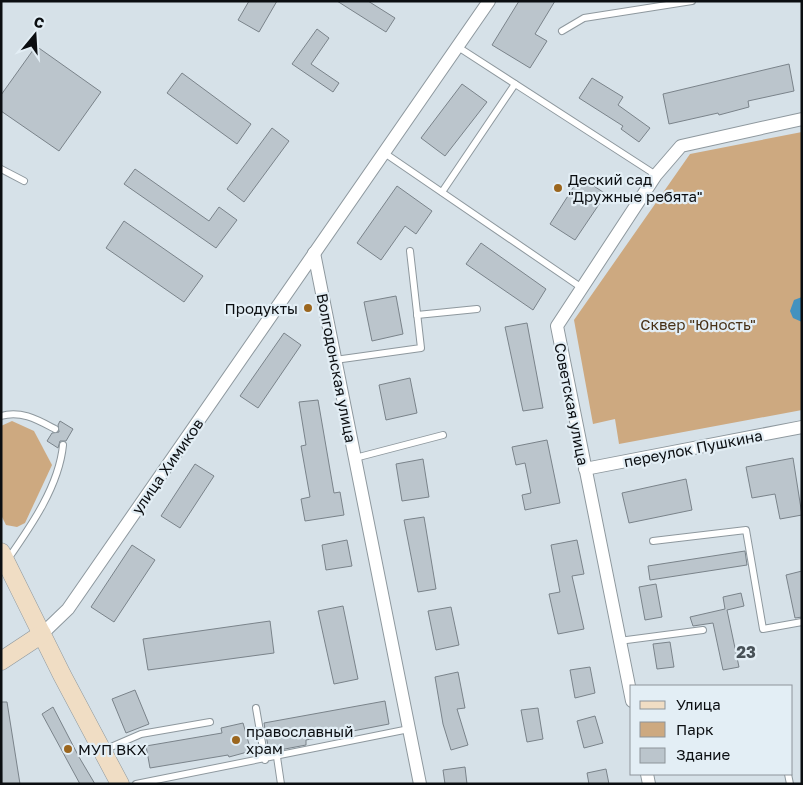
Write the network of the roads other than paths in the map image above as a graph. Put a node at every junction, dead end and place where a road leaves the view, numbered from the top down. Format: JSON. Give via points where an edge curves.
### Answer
{"nodes":[{"id":1,"x":490,"y":1,"type":"edge"},
{"id":2,"x":692,"y":1,"type":"edge"},
{"id":3,"x":650,"y":4,"type":"edge"},
{"id":4,"x":562,"y":32,"type":"dead end"},
{"id":5,"x":458,"y":47,"type":"junction"},
{"id":6,"x":515,"y":84,"type":"junction"},
{"id":7,"x":802,"y":119,"type":"edge"},
{"id":8,"x":383,"y":152,"type":"junction"},
{"id":9,"x":1,"y":169,"type":"edge"},
{"id":10,"x":656,"y":175,"type":"junction"},
{"id":11,"x":24,"y":181,"type":"dead end"},
{"id":12,"x":442,"y":192,"type":"junction"},
{"id":13,"x":410,"y":251,"type":"dead end"},
{"id":14,"x":314,"y":253,"type":"junction"},
{"id":15,"x":582,"y":288,"type":"junction"},
{"id":16,"x":477,"y":309,"type":"dead end"},
{"id":17,"x":418,"y":315,"type":"junction"},
{"id":18,"x":335,"y":360,"type":"junction"},
{"id":19,"x":1,"y":416,"type":"edge"},
{"id":20,"x":802,"y":427,"type":"edge"},
{"id":21,"x":55,"y":430,"type":"dead end"},
{"id":22,"x":443,"y":435,"type":"dead end"},
{"id":23,"x":64,"y":445,"type":"dead end"},
{"id":24,"x":355,"y":458,"type":"junction"},
{"id":25,"x":585,"y":468,"type":"junction"},
{"id":26,"x":653,"y":541,"type":"dead end"},
{"id":27,"x":3,"y":557,"type":"edge"},
{"id":28,"x":802,"y":622,"type":"edge"},
{"id":29,"x":703,"y":630,"type":"dead end"},
{"id":30,"x":42,"y":634,"type":"junction"},
{"id":31,"x":619,"y":641,"type":"junction"},
{"id":32,"x":1,"y":661,"type":"edge"},
{"id":33,"x":630,"y":692,"type":"edge"},
{"id":34,"x":256,"y":708,"type":"dead end"},
{"id":35,"x":210,"y":722,"type":"dead end"},
{"id":36,"x":409,"y":729,"type":"junction"},
{"id":37,"x":103,"y":751,"type":"junction"},
{"id":38,"x":277,"y":757,"type":"junction"},
{"id":39,"x":265,"y":760,"type":"junction"},
{"id":40,"x":120,"y":784,"type":"edge"},
{"id":41,"x":136,"y":784,"type":"edge"},
{"id":42,"x":282,"y":784,"type":"edge"},
{"id":43,"x":420,"y":784,"type":"edge"}],
"edges":[{"from":1,"to":5,"type":"street"},
{"from":2,"to":3,"type":"lane"},
{"from":3,"to":4,"type":"lane","via":[[584,18]]},
{"from":5,"to":6,"type":"lane"},
{"from":5,"to":8,"type":"street"},
{"from":6,"to":10,"type":"lane"},
{"from":6,"to":12,"type":"lane"},
{"from":7,"to":10,"type":"street","name":"Советская улица","via":[[681,146]]},
{"from":8,"to":12,"type":"lane"},
{"from":8,"to":14,"type":"street"},
{"from":9,"to":11,"type":"lane"},
{"from":10,"to":15,"type":"street","name":"Советская улица"},
{"from":12,"to":15,"type":"lane"},
{"from":13,"to":17,"type":"lane"},
{"from":14,"to":18,"type":"street","name":"Волгодонская улица"},
{"from":14,"to":30,"type":"street","name":"улица Химиков","via":[[68,609]]},
{"from":15,"to":25,"type":"street","name":"Советская улица","via":[[557,326]]},
{"from":16,"to":17,"type":"lane"},
{"from":17,"to":18,"type":"lane","via":[[421,348]]},
{"from":18,"to":24,"type":"street","name":"Волгодонская улица"},
{"from":19,"to":21,"type":"lane","via":[[10,413],[27,415]]},
{"from":20,"to":25,"type":"street","name":"переулок Пушкина"},
{"from":22,"to":24,"type":"lane"},
{"from":23,"to":27,"type":"lane","via":[[37,517]]},
{"from":24,"to":36,"type":"street","name":"Волгодонская улица"},
{"from":25,"to":31,"type":"street","name":"Советская улица"},
{"from":26,"to":28,"type":"lane","via":[[746,530],[763,629]]},
{"from":27,"to":30,"type":"street"},
{"from":29,"to":31,"type":"lane"},
{"from":30,"to":32,"type":"street","name":"улица Химиков"},
{"from":30,"to":37,"type":"street"},
{"from":31,"to":33,"type":"street","name":"Советская улица"},
{"from":34,"to":39,"type":"lane"},
{"from":35,"to":37,"type":"lane","via":[[141,734]]},
{"from":36,"to":38,"type":"lane"},
{"from":36,"to":43,"type":"street","name":"Волгодонская улица"},
{"from":37,"to":40,"type":"street"},
{"from":38,"to":39,"type":"lane"},
{"from":38,"to":42,"type":"lane"},
{"from":39,"to":41,"type":"lane"}]}
